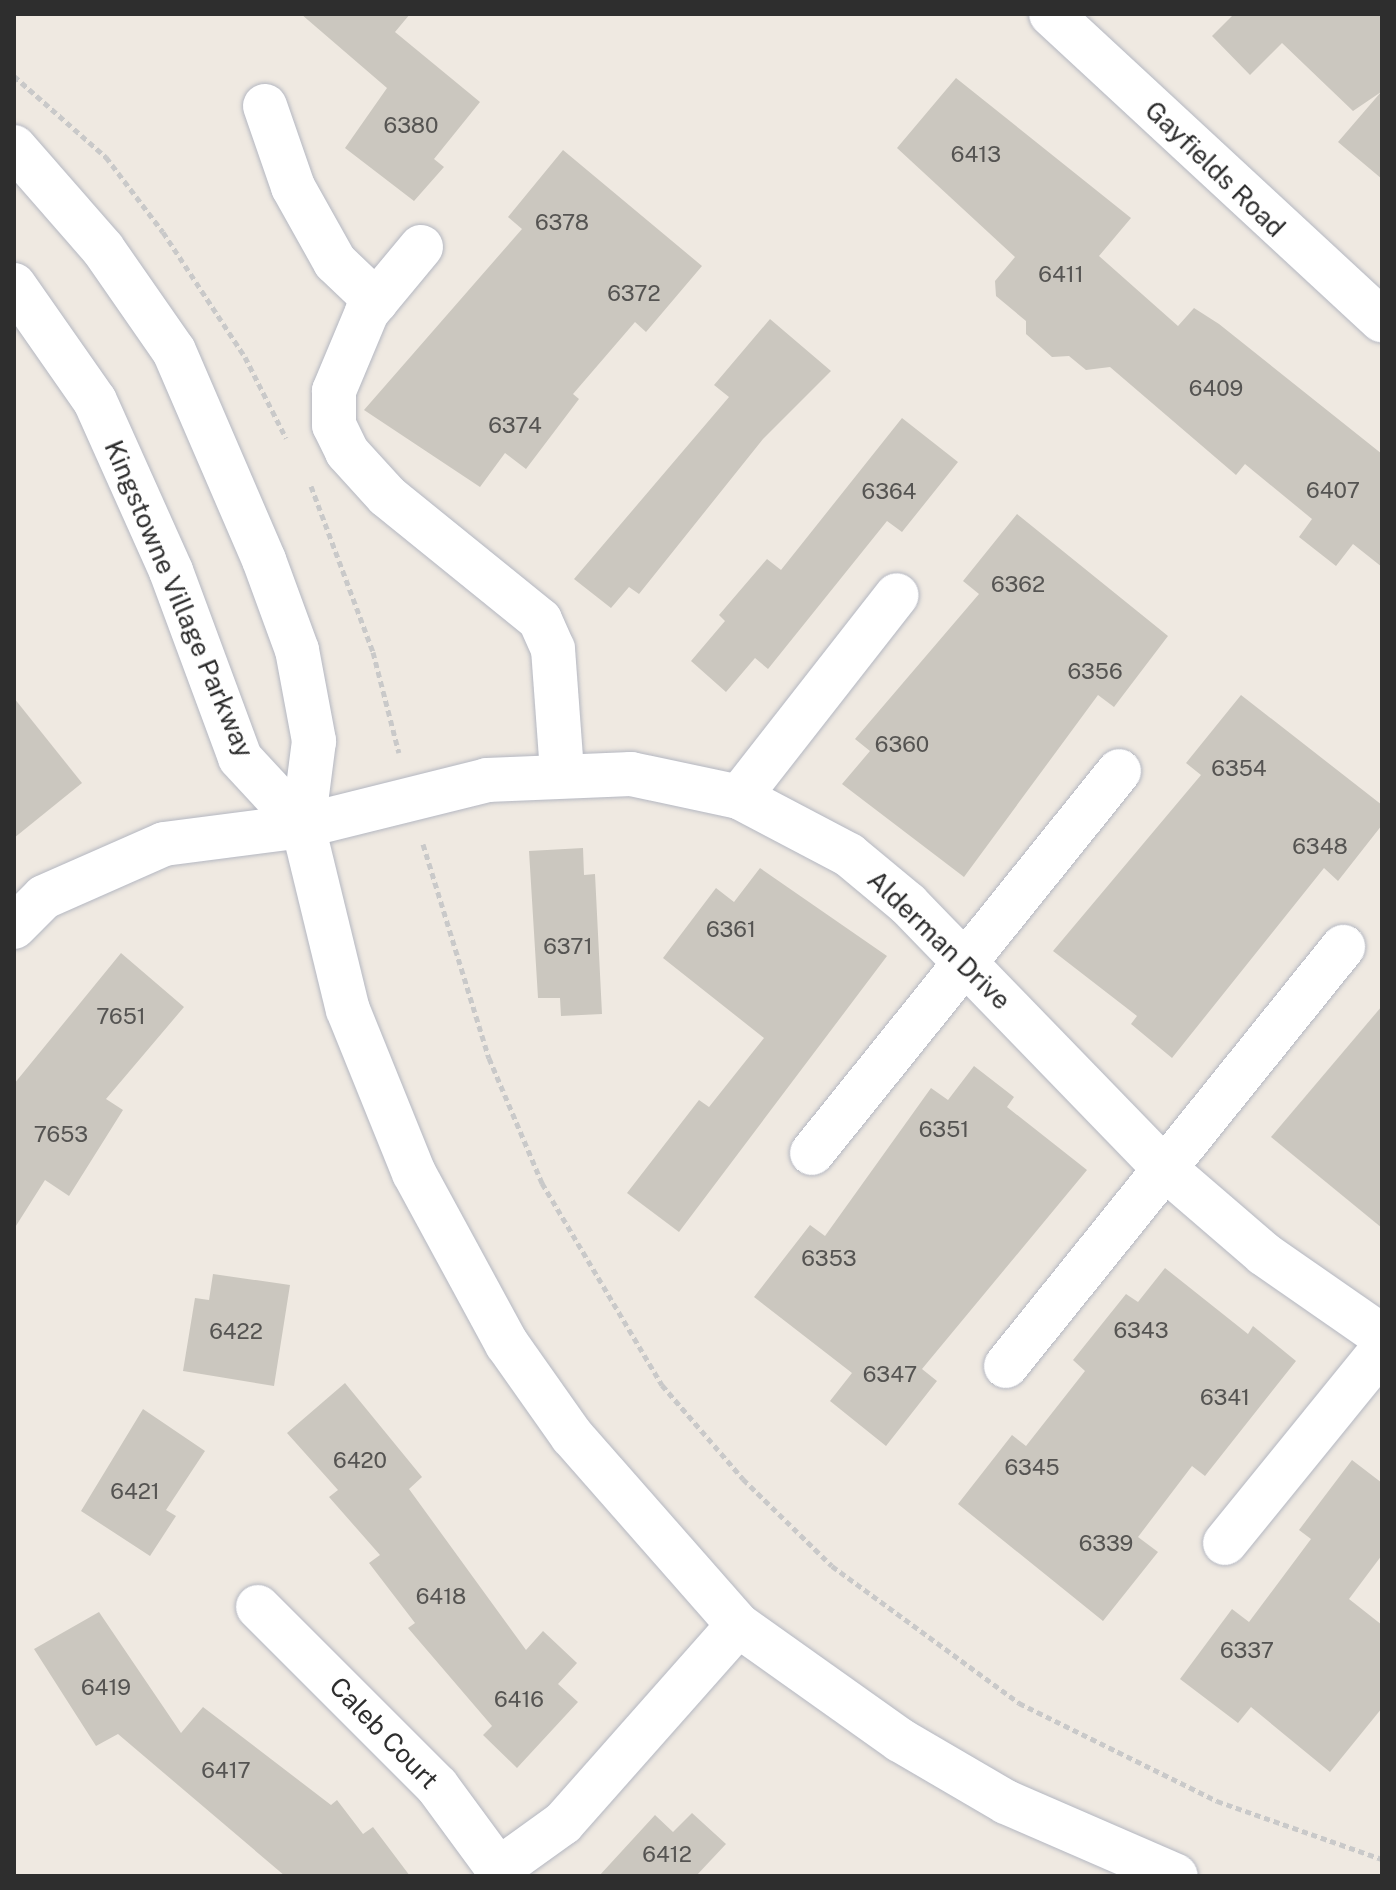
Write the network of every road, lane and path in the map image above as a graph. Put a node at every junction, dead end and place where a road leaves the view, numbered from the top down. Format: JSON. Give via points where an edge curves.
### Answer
{"nodes":[{"id":1,"x":1051,"y":14,"type":"edge"},
{"id":2,"x":14,"y":76,"type":"edge"},
{"id":3,"x":265,"y":106,"type":"dead end"},
{"id":4,"x":14,"y":147,"type":"edge"},
{"id":5,"x":421,"y":247,"type":"dead end"},
{"id":6,"x":14,"y":285,"type":"edge"},
{"id":7,"x":376,"y":301,"type":"junction"},
{"id":8,"x":1382,"y":320,"type":"edge"},
{"id":9,"x":294,"y":453,"type":"dead end"},
{"id":10,"x":308,"y":480,"type":"dead end"},
{"id":11,"x":897,"y":595,"type":"dead end"},
{"id":12,"x":1119,"y":771,"type":"dead end"},
{"id":13,"x":562,"y":772,"type":"junction"},
{"id":14,"x":739,"y":797,"type":"junction"},
{"id":15,"x":410,"y":799,"type":"junction"},
{"id":16,"x":303,"y":826,"type":"junction"},
{"id":17,"x":14,"y":927,"type":"edge"},
{"id":18,"x":1343,"y":947,"type":"dead end"},
{"id":19,"x":965,"y":962,"type":"junction"},
{"id":20,"x":812,"y":1153,"type":"dead end"},
{"id":21,"x":1163,"y":1167,"type":"junction"},
{"id":22,"x":1382,"y":1336,"type":"edge"},
{"id":23,"x":1382,"y":1350,"type":"edge"},
{"id":24,"x":1006,"y":1366,"type":"dead end"},
{"id":25,"x":1225,"y":1543,"type":"dead end"},
{"id":26,"x":258,"y":1607,"type":"dead end"},
{"id":27,"x":738,"y":1625,"type":"junction"},
{"id":28,"x":1382,"y":1859,"type":"edge"},
{"id":29,"x":501,"y":1872,"type":"edge"},
{"id":30,"x":1176,"y":1876,"type":"edge"}],
"edges":[{"from":1,"to":8,"type":"street","name":"Gayfields Road"},
{"from":2,"to":9,"type":"path","via":[[106,157],[163,232],[245,357]]},
{"from":3,"to":7,"type":"street","via":[[293,187],[335,262]]},
{"from":4,"to":16,"type":"street","name":"Kingstowne Village Parkway","via":[[103,249],[174,351],[247,519],[297,650],[314,741]]},
{"from":5,"to":7,"type":"street"},
{"from":6,"to":16,"type":"street","name":"Kingstowne Village Parkway","via":[[95,401],[171,571],[240,758]]},
{"from":7,"to":13,"type":"street","via":[[334,391],[334,425],[347,452],[387,496],[540,620],[553,649]]},
{"from":10,"to":15,"type":"path","via":[[373,652]]},
{"from":11,"to":14,"type":"street"},
{"from":12,"to":19,"type":"street"},
{"from":13,"to":14,"type":"street","name":"Alderman Drive","via":[[631,774]]},
{"from":13,"to":15,"type":"street","name":"Alderman Drive"},
{"from":14,"to":19,"type":"street","name":"Alderman Drive","via":[[849,855]]},
{"from":15,"to":16,"type":"street","name":"Alderman Drive"},
{"from":15,"to":28,"type":"path","via":[[489,1058],[542,1183],[662,1385],[743,1479],[844,1576],[1019,1703],[1217,1801]]},
{"from":16,"to":17,"type":"street","name":"Alderman Drive","via":[[164,844],[44,897]]},
{"from":16,"to":27,"type":"street","name":"Kingstowne Village Parkway","via":[[348,1010],[455,1257],[572,1436]]},
{"from":18,"to":21,"type":"street"},
{"from":19,"to":20,"type":"street"},
{"from":19,"to":21,"type":"street","name":"Alderman Drive"},
{"from":21,"to":22,"type":"street","name":"Alderman Drive","via":[[1264,1254]]},
{"from":21,"to":24,"type":"street"},
{"from":23,"to":25,"type":"street"},
{"from":26,"to":29,"type":"street","name":"Caleb Court","via":[[437,1786]]},
{"from":27,"to":29,"type":"street","name":"Caleb Court","via":[[563,1823]]},
{"from":27,"to":30,"type":"street","name":"Kingstowne Village Parkway","via":[[900,1740],[979,1787]]}]}
